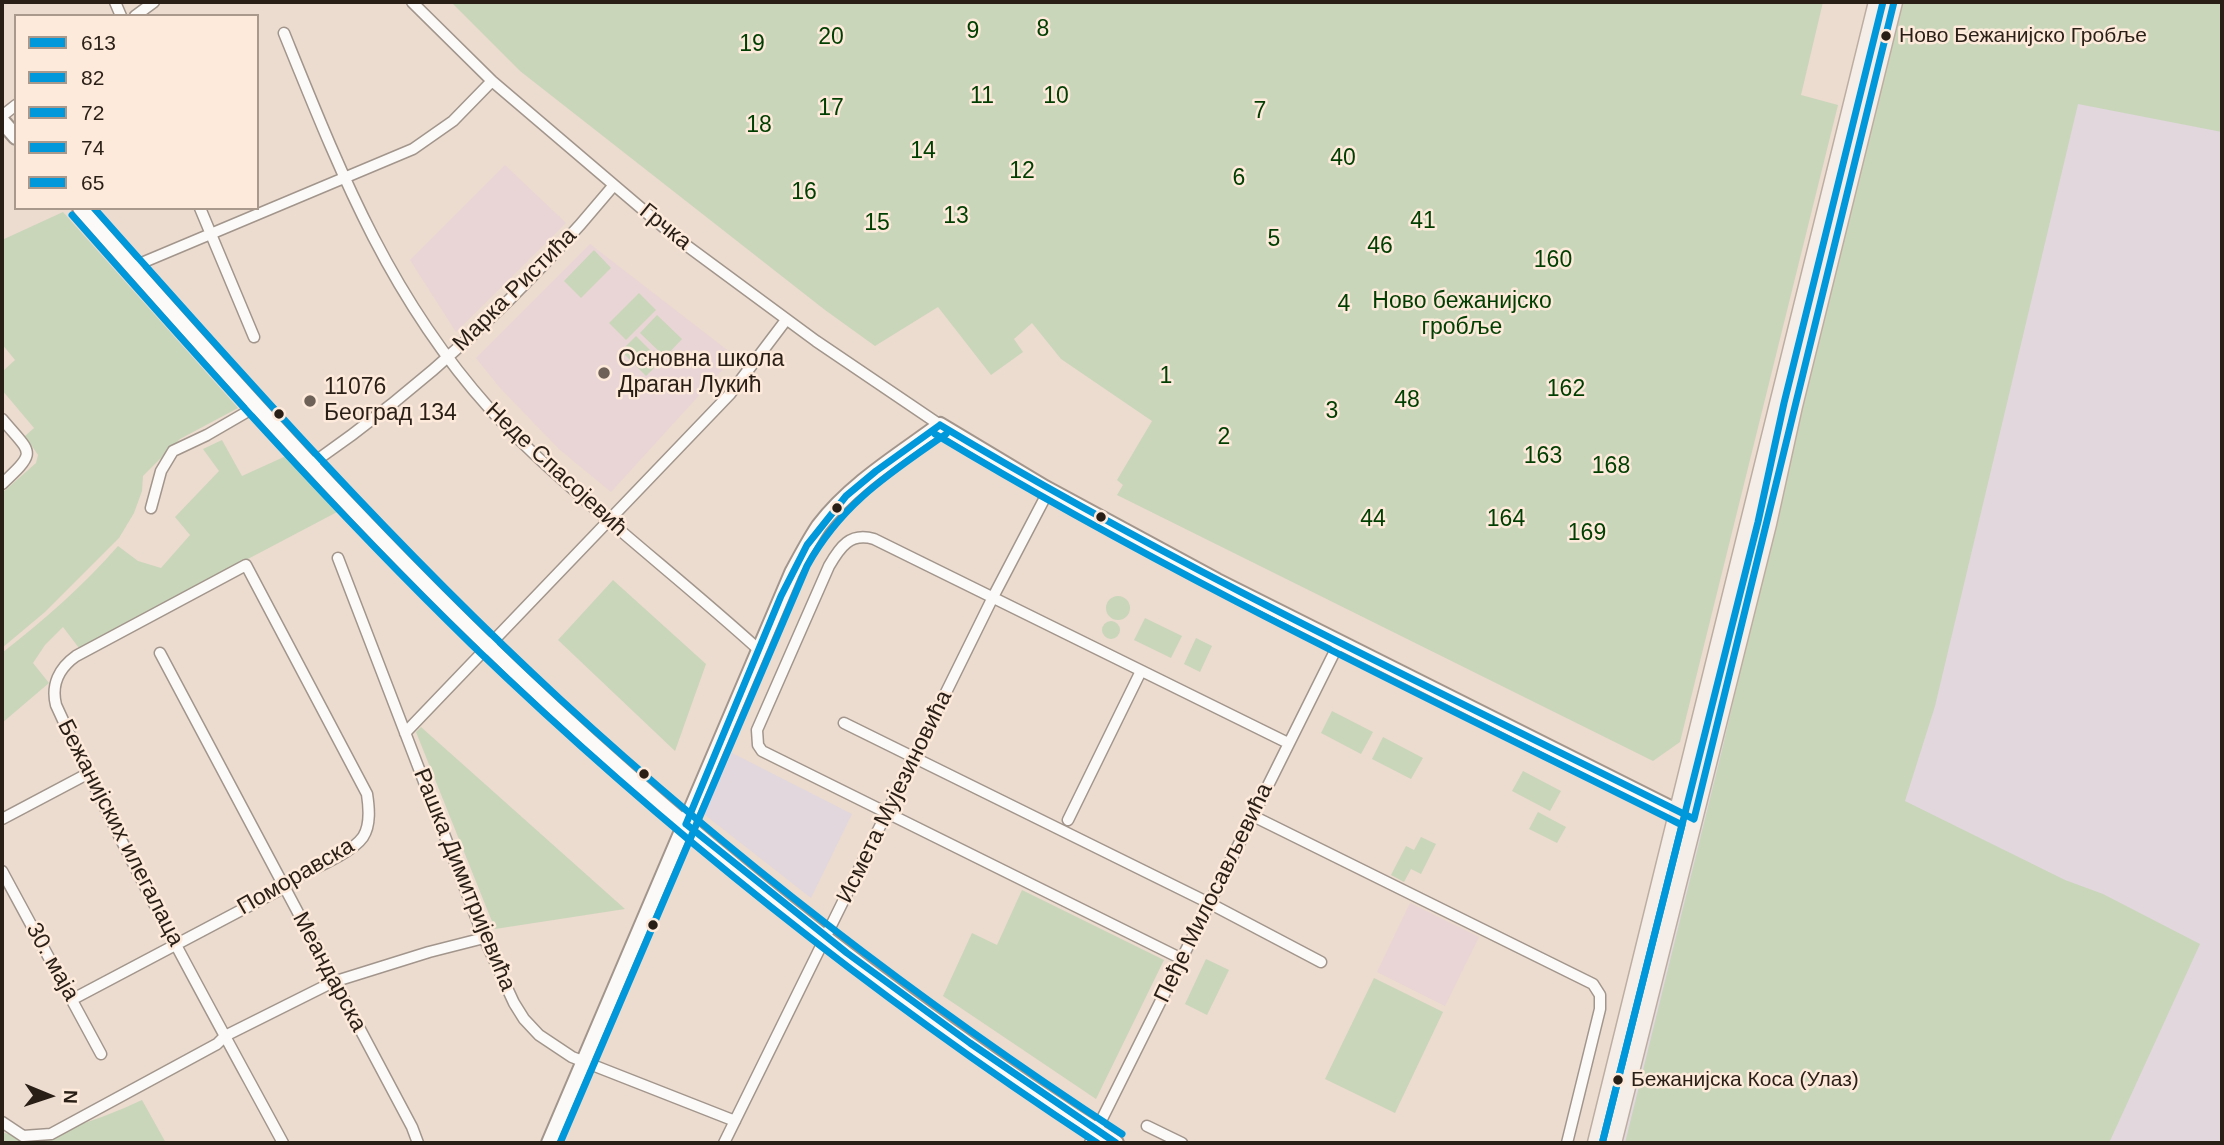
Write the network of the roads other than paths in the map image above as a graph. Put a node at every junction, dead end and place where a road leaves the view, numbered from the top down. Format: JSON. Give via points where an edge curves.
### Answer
{"nodes":[{"id":1,"x":154,"y":2,"type":"edge"},
{"id":2,"x":412,"y":2,"type":"edge"},
{"id":3,"x":1877,"y":2,"type":"edge"},
{"id":4,"x":1894,"y":2,"type":"edge"},
{"id":5,"x":138,"y":14,"type":"edge"},
{"id":6,"x":284,"y":33,"type":"dead end"},
{"id":7,"x":492,"y":81,"type":"junction"},
{"id":8,"x":2,"y":121,"type":"edge"},
{"id":9,"x":14,"y":135,"type":"edge"},
{"id":10,"x":343,"y":178,"type":"junction"},
{"id":11,"x":614,"y":186,"type":"junction"},
{"id":12,"x":81,"y":210,"type":"edge"},
{"id":13,"x":201,"y":210,"type":"edge"},
{"id":14,"x":210,"y":233,"type":"junction"},
{"id":15,"x":132,"y":267,"type":"junction"},
{"id":16,"x":786,"y":320,"type":"junction"},
{"id":17,"x":254,"y":337,"type":"dead end"},
{"id":18,"x":448,"y":358,"type":"junction"},
{"id":19,"x":1787,"y":404,"type":"junction"},
{"id":20,"x":257,"y":406,"type":"junction"},
{"id":21,"x":2,"y":419,"type":"edge"},
{"id":22,"x":940,"y":425,"type":"junction"},
{"id":23,"x":310,"y":465,"type":"junction"},
{"id":24,"x":2,"y":484,"type":"edge"},
{"id":25,"x":1049,"y":490,"type":"junction"},
{"id":26,"x":151,"y":508,"type":"dead end"},
{"id":27,"x":608,"y":521,"type":"junction"},
{"id":28,"x":338,"y":558,"type":"dead end"},
{"id":29,"x":246,"y":565,"type":"joint"},
{"id":30,"x":993,"y":597,"type":"junction"},
{"id":31,"x":1339,"y":643,"type":"junction"},
{"id":32,"x":488,"y":646,"type":"junction"},
{"id":33,"x":758,"y":649,"type":"junction"},
{"id":34,"x":160,"y":653,"type":"dead end"},
{"id":35,"x":1141,"y":671,"type":"junction"},
{"id":36,"x":845,"y":723,"type":"dead end"},
{"id":37,"x":405,"y":733,"type":"junction"},
{"id":38,"x":1288,"y":743,"type":"junction"},
{"id":39,"x":915,"y":758,"type":"junction"},
{"id":40,"x":89,"y":773,"type":"junction"},
{"id":41,"x":887,"y":815,"type":"junction"},
{"id":42,"x":1253,"y":816,"type":"junction"},
{"id":43,"x":1686,"y":816,"type":"junction"},
{"id":44,"x":2,"y":819,"type":"edge"},
{"id":45,"x":1068,"y":820,"type":"dead end"},
{"id":46,"x":686,"y":824,"type":"junction"},
{"id":47,"x":2,"y":871,"type":"edge"},
{"id":48,"x":283,"y":888,"type":"junction"},
{"id":49,"x":1209,"y":903,"type":"junction"},
{"id":50,"x":826,"y":937,"type":"junction"},
{"id":51,"x":484,"y":938,"type":"junction"},
{"id":52,"x":176,"y":944,"type":"junction"},
{"id":53,"x":1182,"y":959,"type":"junction"},
{"id":54,"x":1321,"y":962,"type":"dead end"},
{"id":55,"x":333,"y":982,"type":"junction"},
{"id":56,"x":73,"y":999,"type":"junction"},
{"id":57,"x":225,"y":1036,"type":"junction"},
{"id":58,"x":101,"y":1054,"type":"dead end"},
{"id":59,"x":585,"y":1062,"type":"junction"},
{"id":60,"x":735,"y":1121,"type":"junction"},
{"id":61,"x":2,"y":1122,"type":"edge"},
{"id":62,"x":1147,"y":1126,"type":"dead end"},
{"id":63,"x":1094,"y":1137,"type":"edge"},
{"id":64,"x":281,"y":1142,"type":"edge"},
{"id":65,"x":418,"y":1143,"type":"edge"},
{"id":66,"x":549,"y":1143,"type":"edge"},
{"id":67,"x":724,"y":1143,"type":"edge"},
{"id":68,"x":1116,"y":1143,"type":"edge"},
{"id":69,"x":1182,"y":1143,"type":"edge"},
{"id":70,"x":1567,"y":1143,"type":"edge"},
{"id":71,"x":1596,"y":1143,"type":"edge"},
{"id":72,"x":1613,"y":1143,"type":"edge"}],
"edges":[{"from":1,"to":5,"type":"street"},
{"from":2,"to":7,"type":"street","name":"Грчка"},
{"from":3,"to":19,"type":"main road"},
{"from":4,"to":19,"type":"main road"},
{"from":6,"to":10,"type":"street","name":"Неде Спасојевић"},
{"from":7,"to":10,"type":"street","via":[[453,121],[419,145]]},
{"from":7,"to":11,"type":"street","name":"Грчка"},
{"from":8,"to":9,"type":"main road"},
{"from":10,"to":14,"type":"street"},
{"from":10,"to":18,"type":"street","name":"Неде Спасојевић","via":[[397,282]]},
{"from":11,"to":16,"type":"street","name":"Грчка"},
{"from":11,"to":18,"type":"street","name":"Марка Ристића","via":[[529,280]]},
{"from":12,"to":15,"type":"main road"},
{"from":13,"to":14,"type":"street"},
{"from":14,"to":15,"type":"street"},
{"from":14,"to":17,"type":"street"},
{"from":15,"to":20,"type":"main road"},
{"from":16,"to":22,"type":"street","name":"Грчка"},
{"from":16,"to":27,"type":"street","via":[[730,394]]},
{"from":18,"to":23,"type":"street","name":"Марка Ристића"},
{"from":18,"to":27,"type":"street","name":"Неде Спасојевић","via":[[521,441]]},
{"from":19,"to":43,"type":"main road"},
{"from":20,"to":23,"type":"main road"},
{"from":20,"to":26,"type":"street","via":[[173,451],[161,471]]},
{"from":21,"to":24,"type":"street","via":[[28,455]]},
{"from":22,"to":25,"type":"main road"},
{"from":22,"to":33,"type":"main road","via":[[860,484],[824,521],[792,573]]},
{"from":23,"to":32,"type":"main road"},
{"from":25,"to":30,"type":"street","name":"Исмета Мујезиновића"},
{"from":25,"to":31,"type":"main road"},
{"from":27,"to":32,"type":"street"},
{"from":27,"to":33,"type":"street","name":"Неде Спасојевић"},
{"from":28,"to":37,"type":"street","name":"Рашка Димитријевића"},
{"from":29,"to":40,"type":"street","name":"Бежанијских илегалаца","via":[[65,666],[54,685],[55,700]]},
{"from":29,"to":48,"type":"street","name":"Поморавска","via":[[369,804],[363,838]]},
{"from":30,"to":35,"type":"street"},
{"from":30,"to":39,"type":"street","name":"Исмета Мујезиновића"},
{"from":30,"to":41,"type":"street","via":[[867,537],[844,544],[829,566],[757,730],[758,745],[773,758]]},
{"from":31,"to":38,"type":"street","name":"Пеђе Милосављевића"},
{"from":31,"to":43,"type":"main road"},
{"from":32,"to":37,"type":"street"},
{"from":32,"to":46,"type":"main road"},
{"from":33,"to":46,"type":"main road"},
{"from":34,"to":48,"type":"street","name":"Меандарска"},
{"from":35,"to":38,"type":"street"},
{"from":35,"to":45,"type":"street"},
{"from":36,"to":39,"type":"street"},
{"from":37,"to":51,"type":"street","name":"Рашка Димитријевића"},
{"from":38,"to":42,"type":"street","name":"Пеђе Милосављевића"},
{"from":39,"to":41,"type":"street","name":"Исмета Мујезиновића"},
{"from":39,"to":49,"type":"street"},
{"from":40,"to":44,"type":"street"},
{"from":40,"to":52,"type":"street","name":"Бежанијских илегалаца"},
{"from":41,"to":50,"type":"street","name":"Исмета Мујезиновића"},
{"from":41,"to":53,"type":"street"},
{"from":42,"to":49,"type":"street","name":"Пеђе Милосављевића"},
{"from":42,"to":70,"type":"street","via":[[1593,984],[1600,995],[1600,1009]]},
{"from":43,"to":71,"type":"main road"},
{"from":43,"to":72,"type":"main road"},
{"from":46,"to":50,"type":"main road"},
{"from":46,"to":59,"type":"main road"},
{"from":47,"to":56,"type":"street","name":"30. маја"},
{"from":48,"to":52,"type":"street","name":"Поморавска"},
{"from":48,"to":55,"type":"street","name":"Меандарска"},
{"from":49,"to":53,"type":"street","name":"Пеђе Милосављевића"},
{"from":49,"to":54,"type":"street"},
{"from":50,"to":60,"type":"street","name":"Исмета Мујезиновића"},
{"from":50,"to":63,"type":"main road"},
{"from":51,"to":55,"type":"street"},
{"from":51,"to":59,"type":"street","name":"Рашка Димитријевића","via":[[524,1019],[557,1048]]},
{"from":52,"to":56,"type":"street","name":"Поморавска"},
{"from":52,"to":57,"type":"street","name":"Бежанијских илегалаца"},
{"from":53,"to":63,"type":"street","name":"Пеђе Милосављевића"},
{"from":55,"to":57,"type":"street"},
{"from":55,"to":65,"type":"street","name":"Меандарска"},
{"from":56,"to":58,"type":"street","name":"30. маја"},
{"from":57,"to":61,"type":"street","via":[[217,1045],[51,1134],[23,1136]]},
{"from":57,"to":64,"type":"street","name":"Бежанијских илегалаца"},
{"from":59,"to":60,"type":"street","name":"Рашка Димитријевића"},
{"from":59,"to":66,"type":"main road"},
{"from":60,"to":67,"type":"street","name":"Исмета Мујезиновића"},
{"from":62,"to":69,"type":"street"},
{"from":63,"to":68,"type":"main road"}]}
